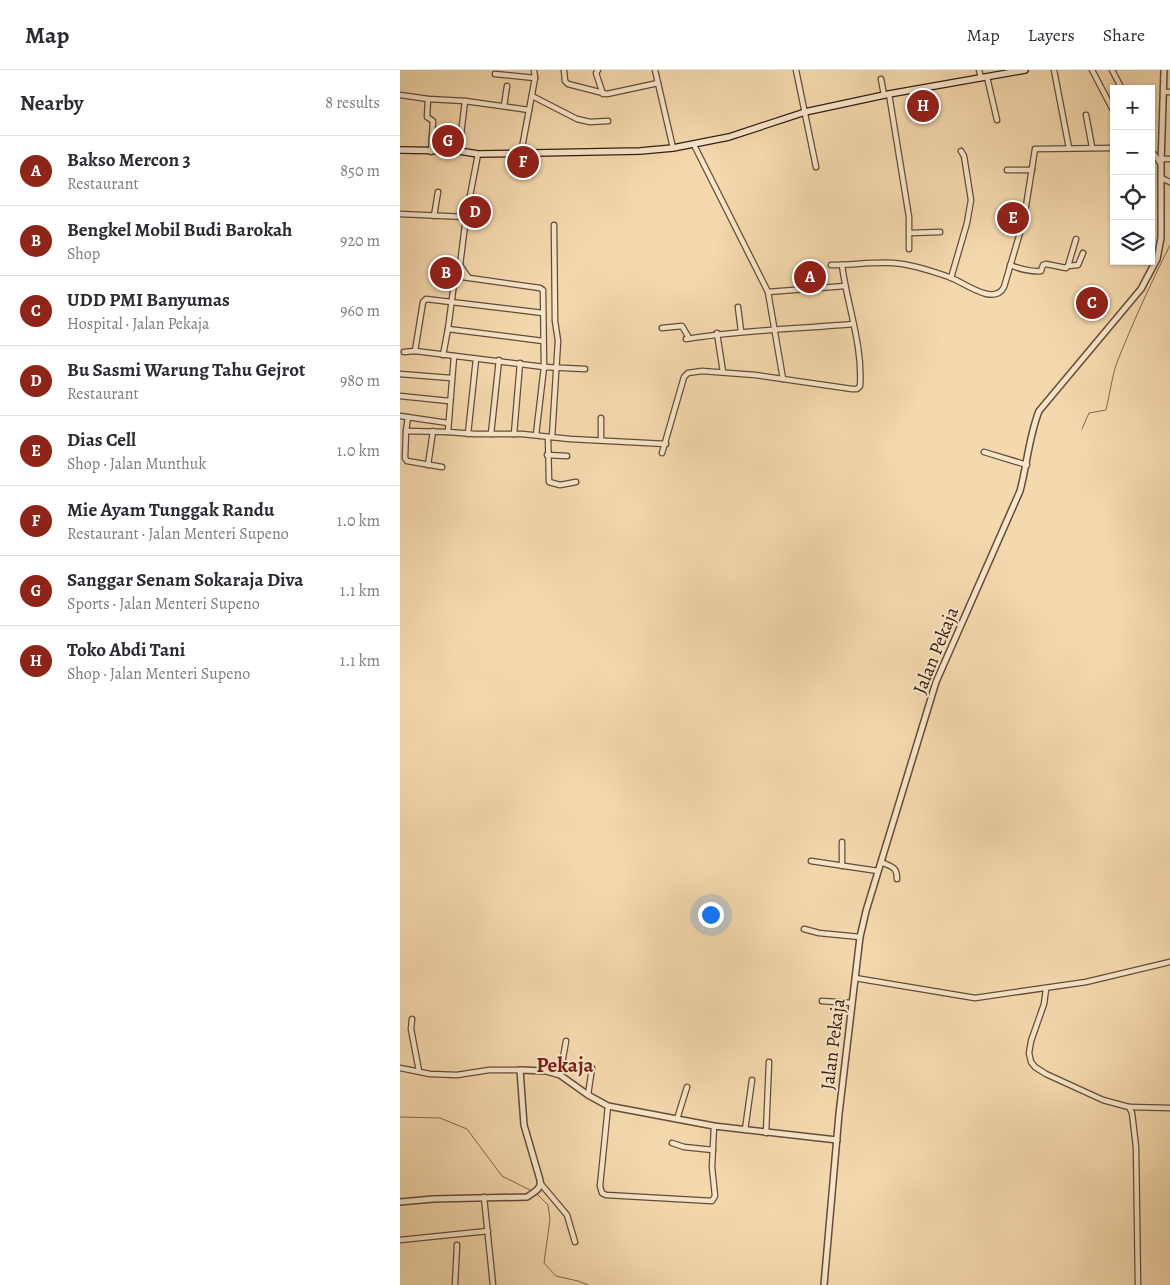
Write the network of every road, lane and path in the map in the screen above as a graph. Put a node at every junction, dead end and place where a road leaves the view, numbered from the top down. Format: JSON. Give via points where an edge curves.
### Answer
{"nodes":[{"id":1,"x":534,"y":70,"type":"edge"},
{"id":2,"x":564,"y":70,"type":"edge"},
{"id":3,"x":598,"y":70,"type":"edge"},
{"id":4,"x":655,"y":70,"type":"edge"},
{"id":5,"x":796,"y":70,"type":"edge"},
{"id":6,"x":979,"y":70,"type":"edge"},
{"id":7,"x":1025,"y":70,"type":"edge"},
{"id":8,"x":1054,"y":70,"type":"edge"},
{"id":9,"x":1092,"y":70,"type":"edge"},
{"id":10,"x":1112,"y":70,"type":"edge"},
{"id":11,"x":1164,"y":70,"type":"edge"},
{"id":12,"x":495,"y":74,"type":"dead end"},
{"id":13,"x":984,"y":77,"type":"junction"},
{"id":14,"x":535,"y":78,"type":"junction"},
{"id":15,"x":881,"y":79,"type":"dead end"},
{"id":16,"x":658,"y":83,"type":"junction"},
{"id":17,"x":1120,"y":85,"type":"edge"},
{"id":18,"x":507,"y":86,"type":"dead end"},
{"id":19,"x":1164,"y":92,"type":"junction"},
{"id":20,"x":1170,"y":92,"type":"edge"},
{"id":21,"x":603,"y":94,"type":"junction"},
{"id":22,"x":400,"y":95,"type":"edge"},
{"id":23,"x":887,"y":95,"type":"junction"},
{"id":24,"x":532,"y":96,"type":"junction"},
{"id":25,"x":428,"y":100,"type":"junction"},
{"id":26,"x":465,"y":101,"type":"junction"},
{"id":27,"x":1110,"y":104,"type":"edge"},
{"id":28,"x":504,"y":106,"type":"junction"},
{"id":29,"x":529,"y":110,"type":"junction"},
{"id":30,"x":805,"y":112,"type":"junction"},
{"id":31,"x":1086,"y":116,"type":"dead end"},
{"id":32,"x":997,"y":120,"type":"dead end"},
{"id":33,"x":608,"y":121,"type":"dead end"},
{"id":34,"x":694,"y":145,"type":"junction"},
{"id":35,"x":1092,"y":147,"type":"junction"},
{"id":36,"x":673,"y":148,"type":"junction"},
{"id":37,"x":1069,"y":148,"type":"junction"},
{"id":38,"x":1110,"y":148,"type":"edge"},
{"id":39,"x":400,"y":150,"type":"edge"},
{"id":40,"x":459,"y":151,"type":"junction"},
{"id":41,"x":961,"y":151,"type":"dead end"},
{"id":42,"x":431,"y":152,"type":"junction"},
{"id":43,"x":521,"y":152,"type":"junction"},
{"id":44,"x":478,"y":154,"type":"junction"},
{"id":45,"x":1155,"y":155,"type":"edge"},
{"id":46,"x":1170,"y":159,"type":"edge"},
{"id":47,"x":1161,"y":161,"type":"junction"},
{"id":48,"x":816,"y":166,"type":"dead end"},
{"id":49,"x":1007,"y":170,"type":"dead end"},
{"id":50,"x":1032,"y":170,"type":"junction"},
{"id":51,"x":1161,"y":178,"type":"junction"},
{"id":52,"x":1170,"y":182,"type":"edge"},
{"id":53,"x":438,"y":192,"type":"dead end"},
{"id":54,"x":400,"y":214,"type":"edge"},
{"id":55,"x":434,"y":216,"type":"junction"},
{"id":56,"x":466,"y":217,"type":"junction"},
{"id":57,"x":554,"y":225,"type":"dead end"},
{"id":58,"x":940,"y":232,"type":"dead end"},
{"id":59,"x":910,"y":233,"type":"junction"},
{"id":60,"x":1076,"y":239,"type":"dead end"},
{"id":61,"x":909,"y":249,"type":"dead end"},
{"id":62,"x":1083,"y":253,"type":"dead end"},
{"id":63,"x":460,"y":265,"type":"junction"},
{"id":64,"x":842,"y":265,"type":"junction"},
{"id":65,"x":1010,"y":265,"type":"junction"},
{"id":66,"x":831,"y":266,"type":"dead end"},
{"id":67,"x":1068,"y":266,"type":"junction"},
{"id":68,"x":455,"y":276,"type":"junction"},
{"id":69,"x":468,"y":277,"type":"junction"},
{"id":70,"x":951,"y":278,"type":"junction"},
{"id":71,"x":845,"y":286,"type":"junction"},
{"id":72,"x":768,"y":292,"type":"junction"},
{"id":73,"x":451,"y":302,"type":"junction"},
{"id":74,"x":738,"y":307,"type":"dead end"},
{"id":75,"x":543,"y":313,"type":"junction"},
{"id":76,"x":853,"y":324,"type":"junction"},
{"id":77,"x":448,"y":328,"type":"junction"},
{"id":78,"x":662,"y":328,"type":"dead end"},
{"id":79,"x":774,"y":328,"type":"junction"},
{"id":80,"x":741,"y":331,"type":"junction"},
{"id":81,"x":717,"y":333,"type":"junction"},
{"id":82,"x":543,"y":341,"type":"junction"},
{"id":83,"x":415,"y":351,"type":"junction"},
{"id":84,"x":404,"y":352,"type":"dead end"},
{"id":85,"x":443,"y":355,"type":"junction"},
{"id":86,"x":454,"y":356,"type":"junction"},
{"id":87,"x":476,"y":359,"type":"junction"},
{"id":88,"x":499,"y":360,"type":"junction"},
{"id":89,"x":520,"y":363,"type":"junction"},
{"id":90,"x":544,"y":367,"type":"junction"},
{"id":91,"x":557,"y":368,"type":"junction"},
{"id":92,"x":585,"y":369,"type":"dead end"},
{"id":93,"x":723,"y":372,"type":"junction"},
{"id":94,"x":400,"y":374,"type":"edge"},
{"id":95,"x":451,"y":378,"type":"junction"},
{"id":96,"x":783,"y":379,"type":"junction"},
{"id":97,"x":400,"y":396,"type":"edge"},
{"id":98,"x":449,"y":401,"type":"junction"},
{"id":99,"x":400,"y":416,"type":"edge"},
{"id":100,"x":408,"y":417,"type":"junction"},
{"id":101,"x":601,"y":418,"type":"dead end"},
{"id":102,"x":448,"y":423,"type":"junction"},
{"id":103,"x":406,"y":431,"type":"junction"},
{"id":104,"x":433,"y":431,"type":"junction"},
{"id":105,"x":448,"y":432,"type":"junction"},
{"id":106,"x":468,"y":434,"type":"junction"},
{"id":107,"x":491,"y":434,"type":"junction"},
{"id":108,"x":514,"y":434,"type":"junction"},
{"id":109,"x":536,"y":435,"type":"junction"},
{"id":110,"x":550,"y":437,"type":"junction"},
{"id":111,"x":601,"y":440,"type":"junction"},
{"id":112,"x":666,"y":444,"type":"junction"},
{"id":113,"x":984,"y":452,"type":"dead end"},
{"id":114,"x":662,"y":453,"type":"dead end"},
{"id":115,"x":548,"y":455,"type":"junction"},
{"id":116,"x":567,"y":456,"type":"dead end"},
{"id":117,"x":1027,"y":464,"type":"junction"},
{"id":118,"x":428,"y":466,"type":"junction"},
{"id":119,"x":442,"y":467,"type":"dead end"},
{"id":120,"x":576,"y":482,"type":"dead end"},
{"id":121,"x":842,"y":842,"type":"dead end"},
{"id":122,"x":811,"y":861,"type":"dead end"},
{"id":123,"x":881,"y":862,"type":"junction"},
{"id":124,"x":842,"y":866,"type":"junction"},
{"id":125,"x":878,"y":871,"type":"junction"},
{"id":126,"x":897,"y":879,"type":"dead end"},
{"id":127,"x":804,"y":929,"type":"dead end"},
{"id":128,"x":860,"y":937,"type":"junction"},
{"id":129,"x":1170,"y":962,"type":"edge"},
{"id":130,"x":855,"y":978,"type":"junction"},
{"id":131,"x":1046,"y":989,"type":"junction"},
{"id":132,"x":822,"y":1001,"type":"dead end"},
{"id":133,"x":852,"y":1004,"type":"junction"},
{"id":134,"x":412,"y":1019,"type":"dead end"},
{"id":135,"x":566,"y":1041,"type":"dead end"},
{"id":136,"x":768,"y":1062,"type":"dead end"},
{"id":137,"x":400,"y":1068,"type":"edge"},
{"id":138,"x":592,"y":1068,"type":"dead end"},
{"id":139,"x":520,"y":1070,"type":"junction"},
{"id":140,"x":419,"y":1071,"type":"junction"},
{"id":141,"x":560,"y":1075,"type":"junction"},
{"id":142,"x":752,"y":1080,"type":"dead end"},
{"id":143,"x":688,"y":1088,"type":"dead end"},
{"id":144,"x":588,"y":1095,"type":"junction"},
{"id":145,"x":608,"y":1106,"type":"junction"},
{"id":146,"x":1129,"y":1107,"type":"junction"},
{"id":147,"x":1170,"y":1108,"type":"edge"},
{"id":148,"x":677,"y":1119,"type":"junction"},
{"id":149,"x":714,"y":1126,"type":"junction"},
{"id":150,"x":745,"y":1130,"type":"junction"},
{"id":151,"x":766,"y":1132,"type":"junction"},
{"id":152,"x":836,"y":1140,"type":"junction"},
{"id":153,"x":672,"y":1143,"type":"dead end"},
{"id":154,"x":711,"y":1150,"type":"junction"},
{"id":155,"x":540,"y":1185,"type":"junction"},
{"id":156,"x":484,"y":1197,"type":"junction"},
{"id":157,"x":400,"y":1202,"type":"edge"},
{"id":158,"x":488,"y":1230,"type":"junction"},
{"id":159,"x":400,"y":1240,"type":"edge"},
{"id":160,"x":575,"y":1242,"type":"dead end"},
{"id":161,"x":457,"y":1245,"type":"dead end"},
{"id":162,"x":455,"y":1285,"type":"edge"},
{"id":163,"x":493,"y":1285,"type":"edge"},
{"id":164,"x":824,"y":1285,"type":"edge"},
{"id":165,"x":1138,"y":1285,"type":"edge"}],
"edges":[{"from":1,"to":14,"type":"street"},
{"from":2,"to":21,"type":"street","via":[[568,84]]},
{"from":3,"to":21,"type":"street","via":[[596,73]]},
{"from":4,"to":16,"type":"street"},
{"from":5,"to":30,"type":"street"},
{"from":6,"to":13,"type":"street"},
{"from":7,"to":13,"type":"main road"},
{"from":8,"to":37,"type":"street"},
{"from":9,"to":27,"type":"street"},
{"from":10,"to":17,"type":"street"},
{"from":11,"to":19,"type":"street","name":"Jalan Pekaja"},
{"from":12,"to":14,"type":"street"},
{"from":13,"to":23,"type":"main road"},
{"from":13,"to":32,"type":"street"},
{"from":14,"to":24,"type":"street"},
{"from":15,"to":23,"type":"street"},
{"from":16,"to":21,"type":"street"},
{"from":16,"to":36,"type":"street"},
{"from":18,"to":28,"type":"street"},
{"from":19,"to":20,"type":"street"},
{"from":19,"to":47,"type":"street","name":"Jalan Pekaja"},
{"from":22,"to":25,"type":"street"},
{"from":23,"to":30,"type":"main road"},
{"from":23,"to":59,"type":"street"},
{"from":24,"to":29,"type":"street"},
{"from":24,"to":33,"type":"street","via":[[577,119]]},
{"from":25,"to":26,"type":"street"},
{"from":25,"to":42,"type":"street","via":[[427,117],[433,121]]},
{"from":26,"to":28,"type":"street"},
{"from":26,"to":40,"type":"street"},
{"from":28,"to":29,"type":"street"},
{"from":29,"to":43,"type":"street"},
{"from":30,"to":34,"type":"main road"},
{"from":30,"to":48,"type":"street"},
{"from":31,"to":35,"type":"street"},
{"from":34,"to":36,"type":"main road"},
{"from":34,"to":72,"type":"street"},
{"from":35,"to":37,"type":"street"},
{"from":35,"to":38,"type":"street"},
{"from":36,"to":43,"type":"main road","via":[[624,152]]},
{"from":37,"to":50,"type":"street","via":[[1035,149]]},
{"from":39,"to":42,"type":"main road"},
{"from":40,"to":42,"type":"main road"},
{"from":40,"to":44,"type":"main road"},
{"from":41,"to":70,"type":"street","via":[[971,200]]},
{"from":43,"to":44,"type":"main road"},
{"from":44,"to":56,"type":"street"},
{"from":45,"to":47,"type":"street"},
{"from":46,"to":47,"type":"street"},
{"from":47,"to":51,"type":"street","name":"Jalan Pekaja"},
{"from":49,"to":50,"type":"street"},
{"from":50,"to":65,"type":"street","via":[[1025,212]]},
{"from":51,"to":52,"type":"street"},
{"from":51,"to":117,"type":"street","name":"Jalan Pekaja","via":[[1161,238],[1150,273],[1133,300],[1038,411]]},
{"from":53,"to":55,"type":"street"},
{"from":54,"to":55,"type":"street"},
{"from":55,"to":56,"type":"street"},
{"from":56,"to":63,"type":"street"},
{"from":57,"to":91,"type":"street"},
{"from":58,"to":59,"type":"street"},
{"from":59,"to":61,"type":"street"},
{"from":60,"to":67,"type":"street"},
{"from":62,"to":67,"type":"street","via":[[1078,266]]},
{"from":63,"to":68,"type":"street"},
{"from":63,"to":69,"type":"street"},
{"from":64,"to":66,"type":"street"},
{"from":64,"to":70,"type":"street","via":[[895,263]]},
{"from":64,"to":71,"type":"street"},
{"from":65,"to":67,"type":"street","via":[[1038,272],[1044,264]]},
{"from":65,"to":70,"type":"street","via":[[1004,287],[997,293],[977,292]]},
{"from":68,"to":69,"type":"street"},
{"from":68,"to":73,"type":"street"},
{"from":69,"to":75,"type":"street","via":[[540,288],[543,290]]},
{"from":71,"to":72,"type":"street"},
{"from":71,"to":76,"type":"street"},
{"from":72,"to":79,"type":"street"},
{"from":73,"to":75,"type":"street"},
{"from":73,"to":77,"type":"street"},
{"from":73,"to":83,"type":"street","via":[[423,301]]},
{"from":74,"to":80,"type":"street"},
{"from":75,"to":82,"type":"street"},
{"from":76,"to":79,"type":"street"},
{"from":76,"to":96,"type":"street","via":[[860,368],[860,386],[857,389]]},
{"from":77,"to":82,"type":"street"},
{"from":77,"to":85,"type":"street"},
{"from":78,"to":81,"type":"street","via":[[682,326],[688,338]]},
{"from":79,"to":80,"type":"street"},
{"from":79,"to":96,"type":"street"},
{"from":80,"to":81,"type":"street"},
{"from":81,"to":93,"type":"street"},
{"from":82,"to":90,"type":"street"},
{"from":83,"to":84,"type":"street"},
{"from":83,"to":85,"type":"street"},
{"from":85,"to":86,"type":"street"},
{"from":86,"to":87,"type":"street"},
{"from":86,"to":95,"type":"street"},
{"from":87,"to":88,"type":"street"},
{"from":87,"to":106,"type":"street"},
{"from":88,"to":89,"type":"street"},
{"from":88,"to":107,"type":"street"},
{"from":89,"to":90,"type":"street"},
{"from":89,"to":108,"type":"street"},
{"from":90,"to":91,"type":"street"},
{"from":90,"to":109,"type":"street"},
{"from":91,"to":92,"type":"street"},
{"from":91,"to":110,"type":"street"},
{"from":93,"to":96,"type":"street"},
{"from":93,"to":112,"type":"street","via":[[686,374]]},
{"from":94,"to":95,"type":"street"},
{"from":95,"to":98,"type":"street"},
{"from":97,"to":98,"type":"street"},
{"from":98,"to":102,"type":"street"},
{"from":99,"to":100,"type":"street"},
{"from":100,"to":102,"type":"street"},
{"from":100,"to":103,"type":"street"},
{"from":101,"to":111,"type":"street"},
{"from":102,"to":105,"type":"street"},
{"from":103,"to":104,"type":"street"},
{"from":103,"to":118,"type":"street","via":[[407,462]]},
{"from":104,"to":105,"type":"street"},
{"from":104,"to":118,"type":"street"},
{"from":105,"to":106,"type":"street"},
{"from":106,"to":107,"type":"street"},
{"from":107,"to":108,"type":"street"},
{"from":108,"to":109,"type":"street"},
{"from":109,"to":110,"type":"street"},
{"from":110,"to":111,"type":"street"},
{"from":110,"to":115,"type":"street"},
{"from":111,"to":112,"type":"street"},
{"from":112,"to":114,"type":"street"},
{"from":113,"to":117,"type":"street"},
{"from":115,"to":116,"type":"street"},
{"from":115,"to":120,"type":"street","via":[[549,482],[560,486]]},
{"from":117,"to":123,"type":"street","name":"Jalan Pekaja","via":[[1020,491],[936,682]]},
{"from":118,"to":119,"type":"street"},
{"from":121,"to":124,"type":"street"},
{"from":122,"to":124,"type":"street"},
{"from":123,"to":125,"type":"street","name":"Jalan Pekaja"},
{"from":123,"to":126,"type":"street","via":[[895,869]]},
{"from":124,"to":125,"type":"street"},
{"from":125,"to":128,"type":"street","name":"Jalan Pekaja"},
{"from":127,"to":128,"type":"street"},
{"from":128,"to":130,"type":"street","name":"Jalan Pekaja"},
{"from":129,"to":131,"type":"street"},
{"from":130,"to":131,"type":"street","via":[[975,998]]},
{"from":130,"to":133,"type":"street","name":"Jalan Pekaja"},
{"from":131,"to":146,"type":"street","via":[[1031,1041],[1031,1062],[1046,1074],[1102,1100]]},
{"from":132,"to":133,"type":"street"},
{"from":133,"to":152,"type":"street","name":"Jalan Pekaja"},
{"from":134,"to":140,"type":"street"},
{"from":135,"to":141,"type":"street"},
{"from":136,"to":151,"type":"street"},
{"from":137,"to":140,"type":"street"},
{"from":138,"to":144,"type":"street"},
{"from":139,"to":140,"type":"street","via":[[457,1075]]},
{"from":139,"to":141,"type":"street"},
{"from":139,"to":155,"type":"street","via":[[524,1125]]},
{"from":141,"to":144,"type":"street"},
{"from":142,"to":150,"type":"street"},
{"from":143,"to":148,"type":"street"},
{"from":144,"to":145,"type":"street"},
{"from":145,"to":148,"type":"street"},
{"from":145,"to":154,"type":"street","via":[[600,1186],[606,1195],[712,1202],[715,1196]]},
{"from":146,"to":147,"type":"street"},
{"from":146,"to":165,"type":"street","via":[[1136,1147]]},
{"from":148,"to":149,"type":"street"},
{"from":149,"to":150,"type":"street"},
{"from":149,"to":154,"type":"street"},
{"from":150,"to":151,"type":"street"},
{"from":151,"to":152,"type":"street"},
{"from":152,"to":164,"type":"street","name":"Jalan Pekaja"},
{"from":153,"to":154,"type":"street"},
{"from":155,"to":156,"type":"street","via":[[527,1197]]},
{"from":155,"to":160,"type":"street","via":[[567,1215]]},
{"from":156,"to":157,"type":"street"},
{"from":156,"to":158,"type":"street"},
{"from":158,"to":159,"type":"street"},
{"from":158,"to":163,"type":"street"},
{"from":161,"to":162,"type":"street"}]}
